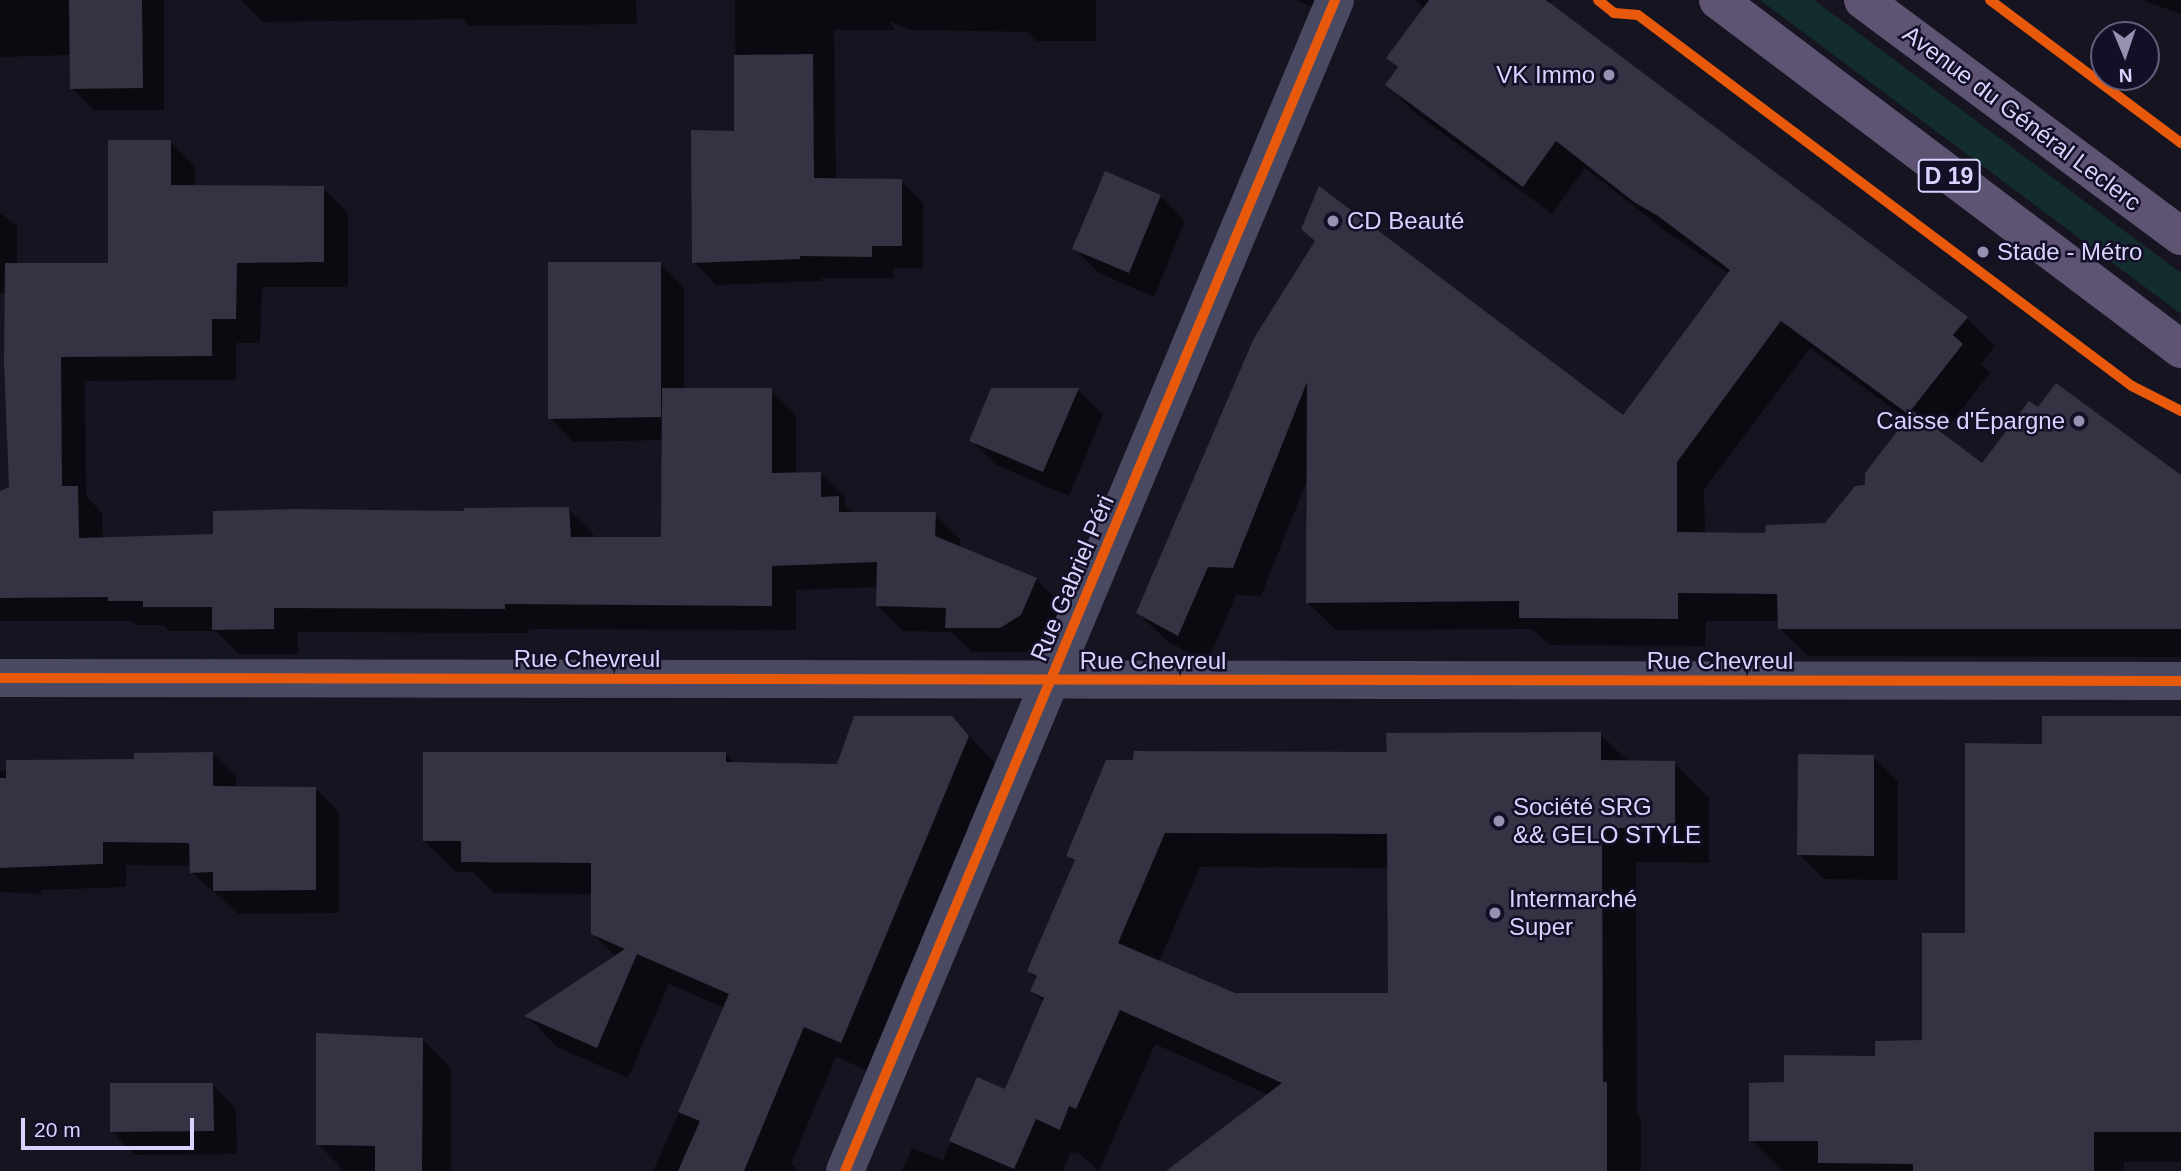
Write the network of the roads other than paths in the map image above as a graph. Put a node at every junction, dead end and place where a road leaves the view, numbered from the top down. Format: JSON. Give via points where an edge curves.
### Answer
{"nodes":[{"id":1,"x":1335,"y":0,"type":"edge"},
{"id":2,"x":1718,"y":0,"type":"edge"},
{"id":3,"x":1863,"y":0,"type":"edge"},
{"id":4,"x":2181,"y":236,"type":"edge"},
{"id":5,"x":2181,"y":349,"type":"edge"},
{"id":6,"x":0,"y":678,"type":"edge"},
{"id":7,"x":2181,"y":681,"type":"edge"},
{"id":8,"x":1051,"y":682,"type":"junction"},
{"id":9,"x":845,"y":1171,"type":"edge"}],
"edges":[{"from":1,"to":8,"type":"street","name":"Rue Gabriel Péri"},
{"from":2,"to":5,"type":"main road","number":"D 19"},
{"from":3,"to":4,"type":"main road","name":"Avenue du Général Leclerc"},
{"from":6,"to":8,"type":"street","name":"Rue Chevreul"},
{"from":7,"to":8,"type":"street","name":"Rue Chevreul"},
{"from":8,"to":9,"type":"street","name":"Rue Gabriel Péri"}]}
